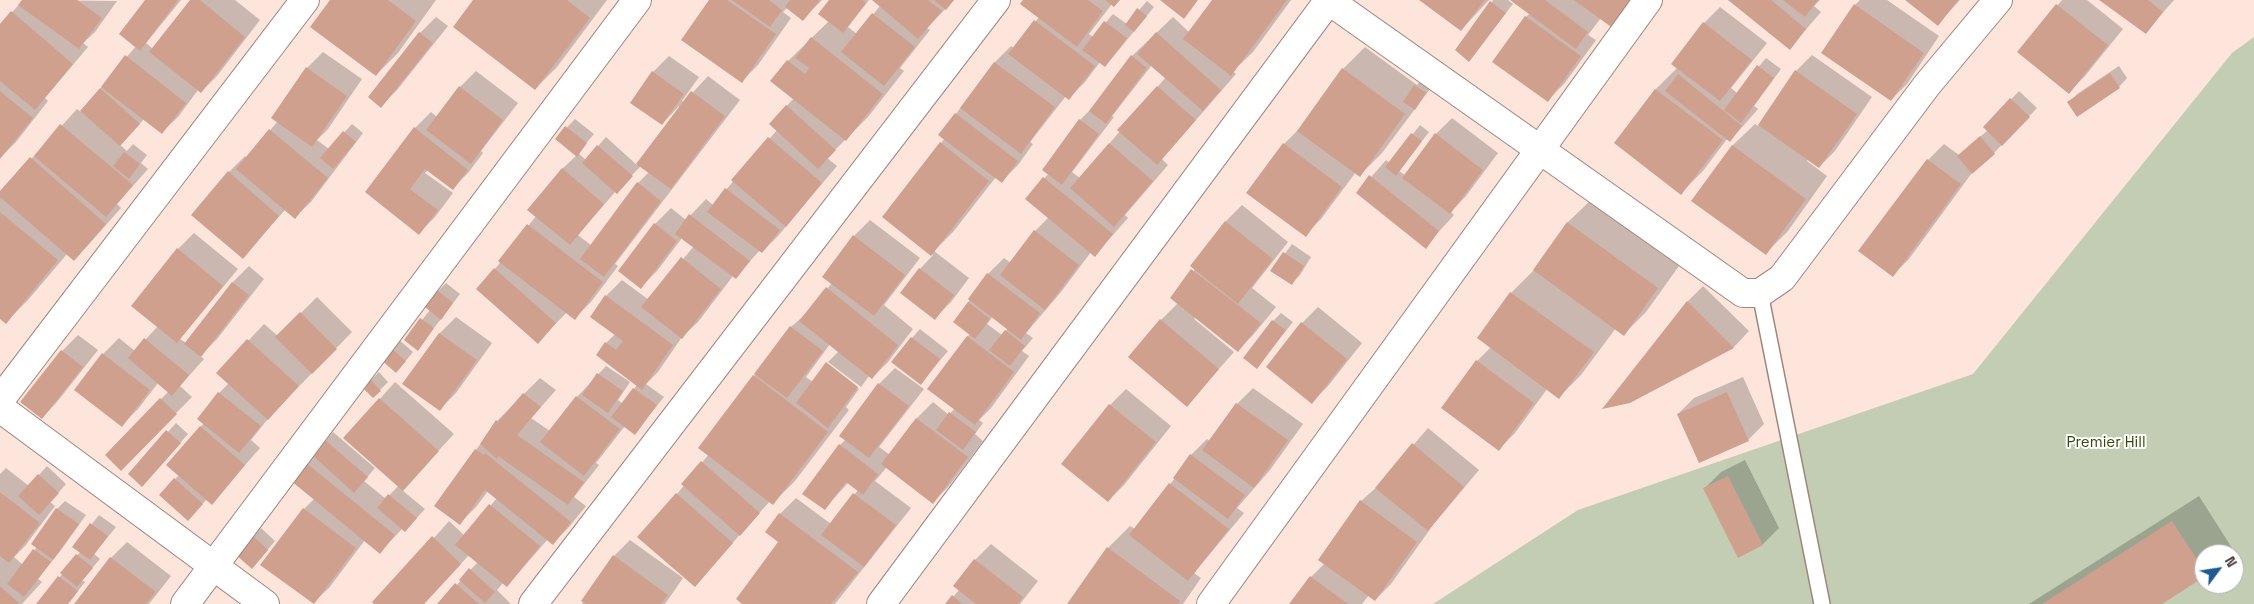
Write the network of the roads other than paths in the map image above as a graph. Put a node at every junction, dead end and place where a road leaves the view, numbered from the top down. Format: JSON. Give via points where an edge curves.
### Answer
{"nodes":[{"id":1,"x":305,"y":0,"type":"edge"},
{"id":2,"x":638,"y":0,"type":"edge"},
{"id":3,"x":996,"y":0,"type":"edge"},
{"id":4,"x":1329,"y":0,"type":"edge"},
{"id":5,"x":1648,"y":0,"type":"edge"},
{"id":6,"x":1998,"y":0,"type":"edge"},
{"id":7,"x":1539,"y":149,"type":"junction"},
{"id":8,"x":1760,"y":292,"type":"junction"},
{"id":9,"x":0,"y":400,"type":"edge"},
{"id":10,"x":0,"y":408,"type":"edge"},
{"id":11,"x":214,"y":566,"type":"junction"},
{"id":12,"x":185,"y":604,"type":"edge"},
{"id":13,"x":265,"y":604,"type":"edge"},
{"id":14,"x":534,"y":604,"type":"edge"},
{"id":15,"x":881,"y":604,"type":"edge"},
{"id":16,"x":1211,"y":604,"type":"edge"},
{"id":17,"x":1822,"y":604,"type":"edge"}],
"edges":[{"from":1,"to":9,"type":"street"},
{"from":2,"to":11,"type":"street"},
{"from":3,"to":14,"type":"street"},
{"from":4,"to":7,"type":"street"},
{"from":4,"to":15,"type":"street"},
{"from":5,"to":7,"type":"street"},
{"from":6,"to":8,"type":"street","via":[[1926,85],[1782,278]]},
{"from":7,"to":8,"type":"street","via":[[1743,292]]},
{"from":7,"to":16,"type":"street"},
{"from":8,"to":17,"type":"lane"},
{"from":10,"to":11,"type":"street"},
{"from":11,"to":12,"type":"street"},
{"from":11,"to":13,"type":"street"}]}
